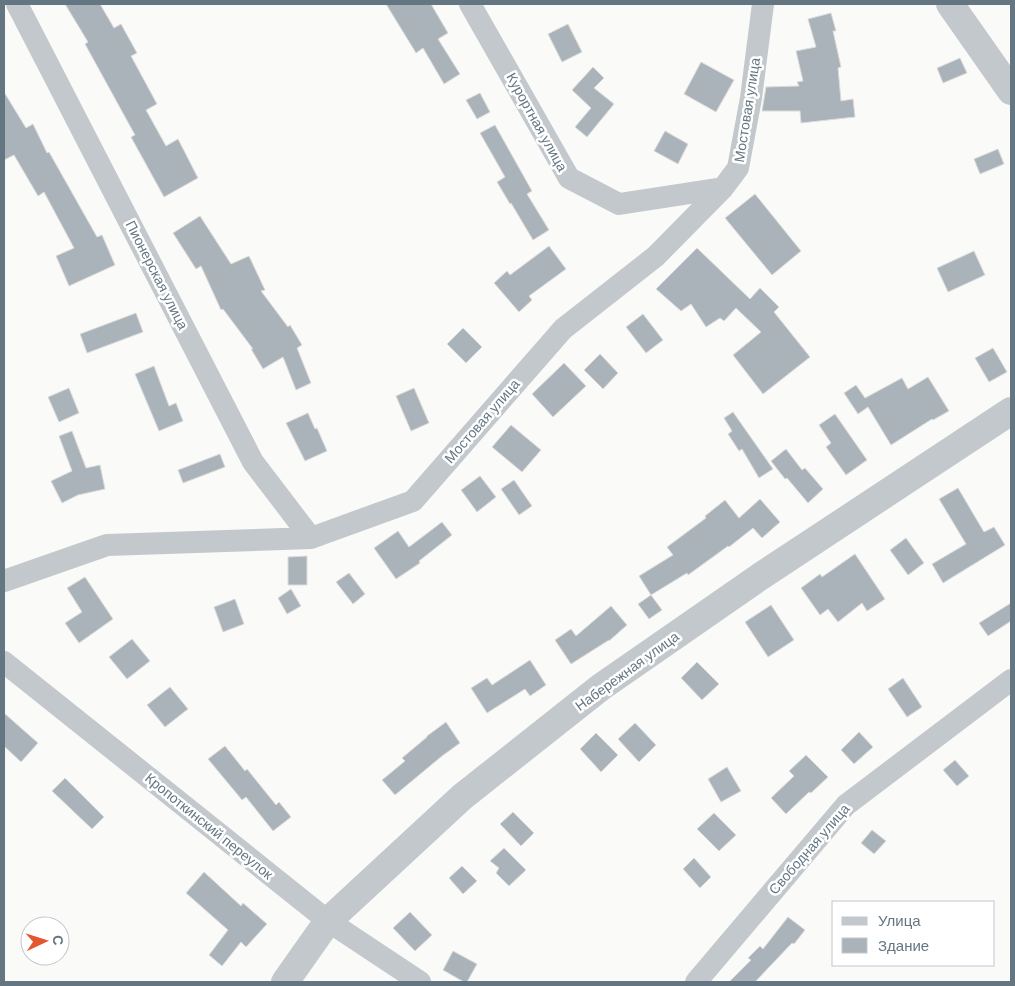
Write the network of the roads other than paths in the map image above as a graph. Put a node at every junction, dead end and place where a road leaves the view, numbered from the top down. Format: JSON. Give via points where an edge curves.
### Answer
{"nodes":[{"id":1,"x":17,"y":4,"type":"edge"},
{"id":2,"x":470,"y":4,"type":"edge"},
{"id":3,"x":763,"y":4,"type":"edge"},
{"id":4,"x":950,"y":4,"type":"edge"},
{"id":5,"x":1011,"y":91,"type":"edge"},
{"id":6,"x":723,"y":188,"type":"junction"},
{"id":7,"x":1011,"y":411,"type":"edge"},
{"id":8,"x":311,"y":538,"type":"junction"},
{"id":9,"x":4,"y":581,"type":"edge"},
{"id":10,"x":4,"y":662,"type":"edge"},
{"id":11,"x":1011,"y":680,"type":"edge"},
{"id":12,"x":328,"y":921,"type":"junction"},
{"id":13,"x":285,"y":982,"type":"edge"},
{"id":14,"x":420,"y":982,"type":"edge"},
{"id":15,"x":696,"y":982,"type":"edge"}],
"edges":[{"from":1,"to":8,"type":"street","name":"Пионерская улица","via":[[253,462]]},
{"from":2,"to":6,"type":"street","name":"Курортная улица","via":[[569,178],[620,204]]},
{"from":3,"to":6,"type":"street","name":"Мостовая улица","via":[[738,168]]},
{"from":4,"to":5,"type":"street"},
{"from":6,"to":8,"type":"street","name":"Мостовая улица","via":[[656,256],[563,329],[414,500]]},
{"from":7,"to":12,"type":"street","name":"Набережная улица","via":[[761,576],[601,687],[462,797]]},
{"from":8,"to":9,"type":"street","name":"Мостовая улица","via":[[107,545]]},
{"from":10,"to":12,"type":"street","name":"Кропоткинский переулок"},
{"from":11,"to":15,"type":"street","name":"Свободная улица","via":[[846,805]]},
{"from":12,"to":13,"type":"street","name":"Набережная улица"},
{"from":12,"to":14,"type":"street","name":"Кропоткинский переулок"}]}
